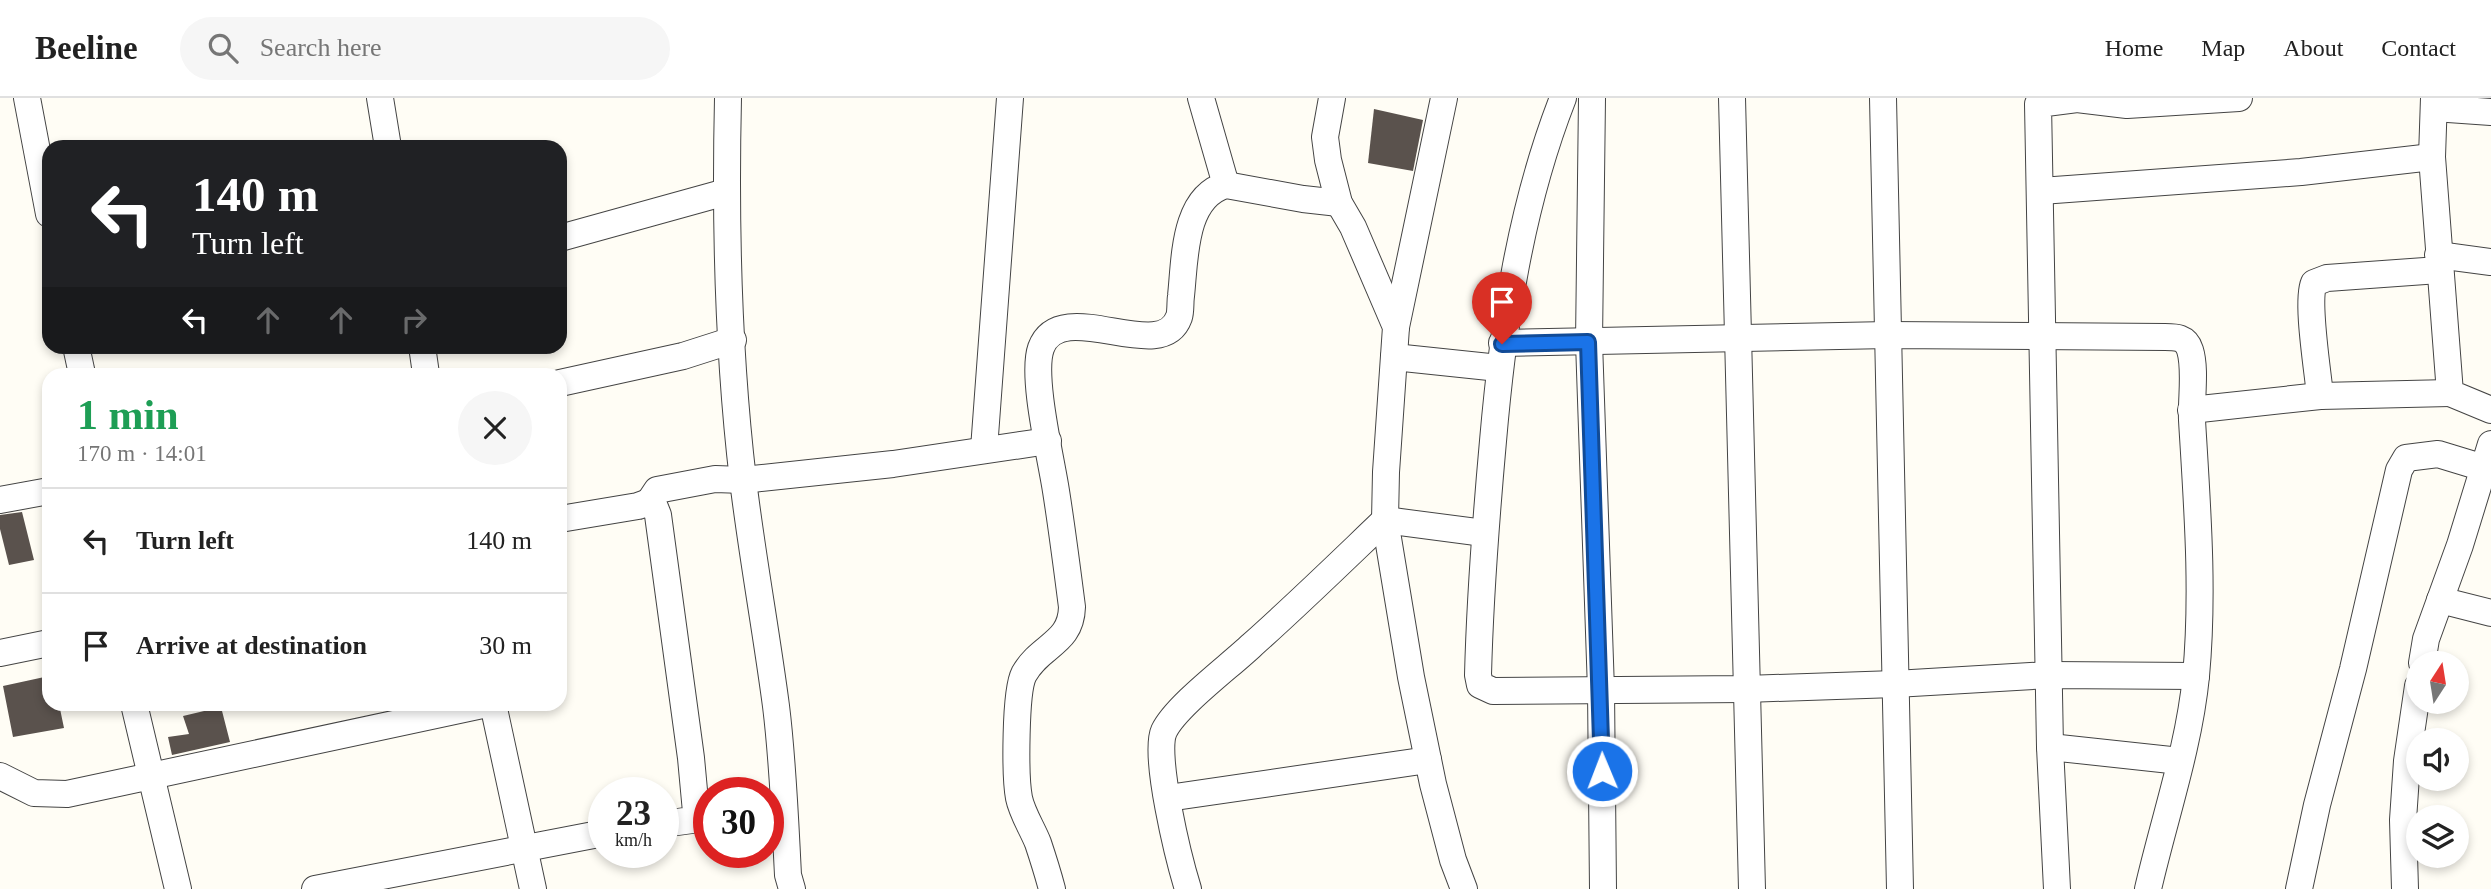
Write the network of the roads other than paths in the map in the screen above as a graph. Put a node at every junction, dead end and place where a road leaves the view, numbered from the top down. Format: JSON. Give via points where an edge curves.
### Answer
{"nodes":[{"id":1,"x":27,"y":98,"type":"edge"},
{"id":2,"x":380,"y":98,"type":"edge"},
{"id":3,"x":728,"y":98,"type":"edge"},
{"id":4,"x":1010,"y":98,"type":"edge"},
{"id":5,"x":1201,"y":98,"type":"edge"},
{"id":6,"x":1332,"y":98,"type":"edge"},
{"id":7,"x":1444,"y":98,"type":"edge"},
{"id":8,"x":1563,"y":98,"type":"edge"},
{"id":9,"x":1592,"y":98,"type":"edge"},
{"id":10,"x":1732,"y":98,"type":"edge"},
{"id":11,"x":1883,"y":98,"type":"edge"},
{"id":12,"x":2077,"y":98,"type":"edge"},
{"id":13,"x":2239,"y":98,"type":"edge"},
{"id":14,"x":2210,"y":99,"type":"edge"},
{"id":15,"x":2434,"y":103,"type":"edge"},
{"id":16,"x":2491,"y":112,"type":"edge"},
{"id":17,"x":387,"y":140,"type":"edge"},
{"id":18,"x":2432,"y":157,"type":"junction"},
{"id":19,"x":42,"y":177,"type":"edge"},
{"id":20,"x":1226,"y":185,"type":"junction"},
{"id":21,"x":2041,"y":191,"type":"junction"},
{"id":22,"x":726,"y":192,"type":"junction"},
{"id":23,"x":1339,"y":203,"type":"junction"},
{"id":24,"x":567,"y":236,"type":"edge"},
{"id":25,"x":2439,"y":262,"type":"junction"},
{"id":26,"x":2491,"y":262,"type":"edge"},
{"id":27,"x":1396,"y":327,"type":"junction"},
{"id":28,"x":1888,"y":335,"type":"junction"},
{"id":29,"x":2041,"y":337,"type":"junction"},
{"id":30,"x":1738,"y":338,"type":"junction"},
{"id":31,"x":733,"y":340,"type":"junction"},
{"id":32,"x":1588,"y":342,"type":"junction"},
{"id":33,"x":1501,"y":356,"type":"junction"},
{"id":34,"x":1394,"y":357,"type":"junction"},
{"id":35,"x":567,"y":381,"type":"edge"},
{"id":36,"x":2450,"y":393,"type":"junction"},
{"id":37,"x":2320,"y":396,"type":"junction"},
{"id":38,"x":2192,"y":410,"type":"junction"},
{"id":39,"x":2491,"y":410,"type":"edge"},
{"id":40,"x":1048,"y":441,"type":"junction"},
{"id":41,"x":984,"y":449,"type":"junction"},
{"id":42,"x":2488,"y":456,"type":"edge"},
{"id":43,"x":743,"y":480,"type":"junction"},
{"id":44,"x":42,"y":492,"type":"edge"},
{"id":45,"x":0,"y":500,"type":"edge"},
{"id":46,"x":649,"y":502,"type":"junction"},
{"id":47,"x":567,"y":518,"type":"edge"},
{"id":48,"x":1385,"y":520,"type":"junction"},
{"id":49,"x":1484,"y":533,"type":"junction"},
{"id":50,"x":2440,"y":600,"type":"junction"},
{"id":51,"x":2491,"y":613,"type":"edge"},
{"id":52,"x":42,"y":644,"type":"edge"},
{"id":53,"x":2424,"y":651,"type":"edge"},
{"id":54,"x":0,"y":653,"type":"edge"},
{"id":55,"x":2049,"y":675,"type":"junction"},
{"id":56,"x":2196,"y":676,"type":"junction"},
{"id":57,"x":1895,"y":684,"type":"junction"},
{"id":58,"x":1746,"y":689,"type":"junction"},
{"id":59,"x":1601,"y":691,"type":"junction"},
{"id":60,"x":136,"y":711,"type":"edge"},
{"id":61,"x":454,"y":711,"type":"edge"},
{"id":62,"x":495,"y":711,"type":"edge"},
{"id":63,"x":2414,"y":714,"type":"edge"},
{"id":64,"x":2050,"y":747,"type":"junction"},
{"id":65,"x":1428,"y":760,"type":"junction"},
{"id":66,"x":2180,"y":761,"type":"junction"},
{"id":67,"x":150,"y":775,"type":"junction"},
{"id":68,"x":0,"y":776,"type":"edge"},
{"id":69,"x":1168,"y":798,"type":"junction"},
{"id":70,"x":679,"y":822,"type":"edge"},
{"id":71,"x":588,"y":836,"type":"edge"},
{"id":72,"x":524,"y":847,"type":"junction"},
{"id":73,"x":178,"y":889,"type":"edge"},
{"id":74,"x":315,"y":889,"type":"edge"},
{"id":75,"x":533,"y":889,"type":"edge"},
{"id":76,"x":792,"y":889,"type":"edge"},
{"id":77,"x":1052,"y":889,"type":"edge"},
{"id":78,"x":1188,"y":889,"type":"edge"},
{"id":79,"x":1464,"y":889,"type":"edge"},
{"id":80,"x":1603,"y":889,"type":"edge"},
{"id":81,"x":1752,"y":889,"type":"edge"},
{"id":82,"x":1900,"y":889,"type":"edge"},
{"id":83,"x":2057,"y":889,"type":"edge"},
{"id":84,"x":2148,"y":889,"type":"edge"},
{"id":85,"x":2299,"y":889,"type":"edge"},
{"id":86,"x":2405,"y":889,"type":"edge"}],
"edges":[{"from":1,"to":19,"type":"street"},
{"from":2,"to":17,"type":"street"},
{"from":3,"to":22,"type":"street"},
{"from":4,"to":41,"type":"street"},
{"from":5,"to":20,"type":"street"},
{"from":6,"to":23,"type":"street","via":[[1325,137]]},
{"from":7,"to":27,"type":"street"},
{"from":8,"to":33,"type":"street","via":[[1523,226]]},
{"from":9,"to":32,"type":"street"},
{"from":10,"to":30,"type":"street"},
{"from":11,"to":28,"type":"street"},
{"from":12,"to":14,"type":"street","via":[[2127,105]]},
{"from":12,"to":21,"type":"street","via":[[2038,104]]},
{"from":13,"to":14,"type":"street"},
{"from":15,"to":16,"type":"street"},
{"from":15,"to":18,"type":"street"},
{"from":18,"to":21,"type":"street","via":[[2301,172]]},
{"from":18,"to":25,"type":"street"},
{"from":20,"to":23,"type":"street"},
{"from":20,"to":40,"type":"street","via":[[1214,188],[1203,199],[1193,219],[1186,243],[1179,318],[1171,329],[1164,335],[1142,336],[1070,328],[1055,331],[1045,341],[1038,373]]},
{"from":21,"to":29,"type":"street"},
{"from":22,"to":24,"type":"street"},
{"from":22,"to":31,"type":"street"},
{"from":23,"to":27,"type":"street"},
{"from":25,"to":26,"type":"street"},
{"from":25,"to":36,"type":"street"},
{"from":25,"to":37,"type":"street","via":[[2314,283]]},
{"from":27,"to":34,"type":"street"},
{"from":28,"to":29,"type":"street"},
{"from":28,"to":30,"type":"street"},
{"from":28,"to":57,"type":"street"},
{"from":29,"to":38,"type":"street","via":[[2179,338],[2190,351]]},
{"from":29,"to":55,"type":"street"},
{"from":30,"to":32,"type":"street"},
{"from":30,"to":58,"type":"street"},
{"from":31,"to":35,"type":"street"},
{"from":31,"to":43,"type":"street"},
{"from":32,"to":33,"type":"street"},
{"from":32,"to":59,"type":"street"},
{"from":33,"to":34,"type":"street"},
{"from":33,"to":49,"type":"street"},
{"from":34,"to":48,"type":"street"},
{"from":36,"to":37,"type":"street"},
{"from":36,"to":39,"type":"street"},
{"from":37,"to":38,"type":"street"},
{"from":38,"to":56,"type":"street","via":[[2200,559]]},
{"from":40,"to":41,"type":"street"},
{"from":40,"to":77,"type":"street","via":[[1071,622],[1067,632],[1030,663],[1021,679],[1017,728],[1019,798]]},
{"from":41,"to":43,"type":"street"},
{"from":42,"to":50,"type":"street"},
{"from":42,"to":85,"type":"street","via":[[2406,458],[2399,470]]},
{"from":43,"to":46,"type":"street","via":[[715,479],[657,490]]},
{"from":43,"to":76,"type":"street","via":[[776,704]]},
{"from":44,"to":45,"type":"street"},
{"from":46,"to":47,"type":"street"},
{"from":46,"to":70,"type":"street","via":[[658,515],[696,813],[692,820]]},
{"from":48,"to":49,"type":"street"},
{"from":48,"to":65,"type":"street"},
{"from":48,"to":69,"type":"street","via":[[1179,711],[1164,732],[1161,749]]},
{"from":49,"to":59,"type":"street","via":[[1480,685],[1493,691]]},
{"from":50,"to":51,"type":"street"},
{"from":50,"to":53,"type":"street"},
{"from":52,"to":54,"type":"street"},
{"from":55,"to":56,"type":"street"},
{"from":55,"to":57,"type":"street"},
{"from":55,"to":64,"type":"street"},
{"from":56,"to":66,"type":"street"},
{"from":57,"to":58,"type":"street"},
{"from":57,"to":82,"type":"street"},
{"from":58,"to":59,"type":"street"},
{"from":58,"to":81,"type":"street"},
{"from":59,"to":80,"type":"street"},
{"from":60,"to":67,"type":"street"},
{"from":61,"to":67,"type":"street"},
{"from":62,"to":72,"type":"street"},
{"from":63,"to":86,"type":"street","via":[[2403,820]]},
{"from":64,"to":66,"type":"street"},
{"from":64,"to":83,"type":"street"},
{"from":65,"to":69,"type":"street"},
{"from":65,"to":79,"type":"street"},
{"from":66,"to":84,"type":"street"},
{"from":67,"to":68,"type":"street","via":[[67,794],[34,793]]},
{"from":67,"to":73,"type":"street"},
{"from":69,"to":78,"type":"street"},
{"from":71,"to":72,"type":"street"},
{"from":72,"to":74,"type":"street"},
{"from":72,"to":75,"type":"street"}]}
